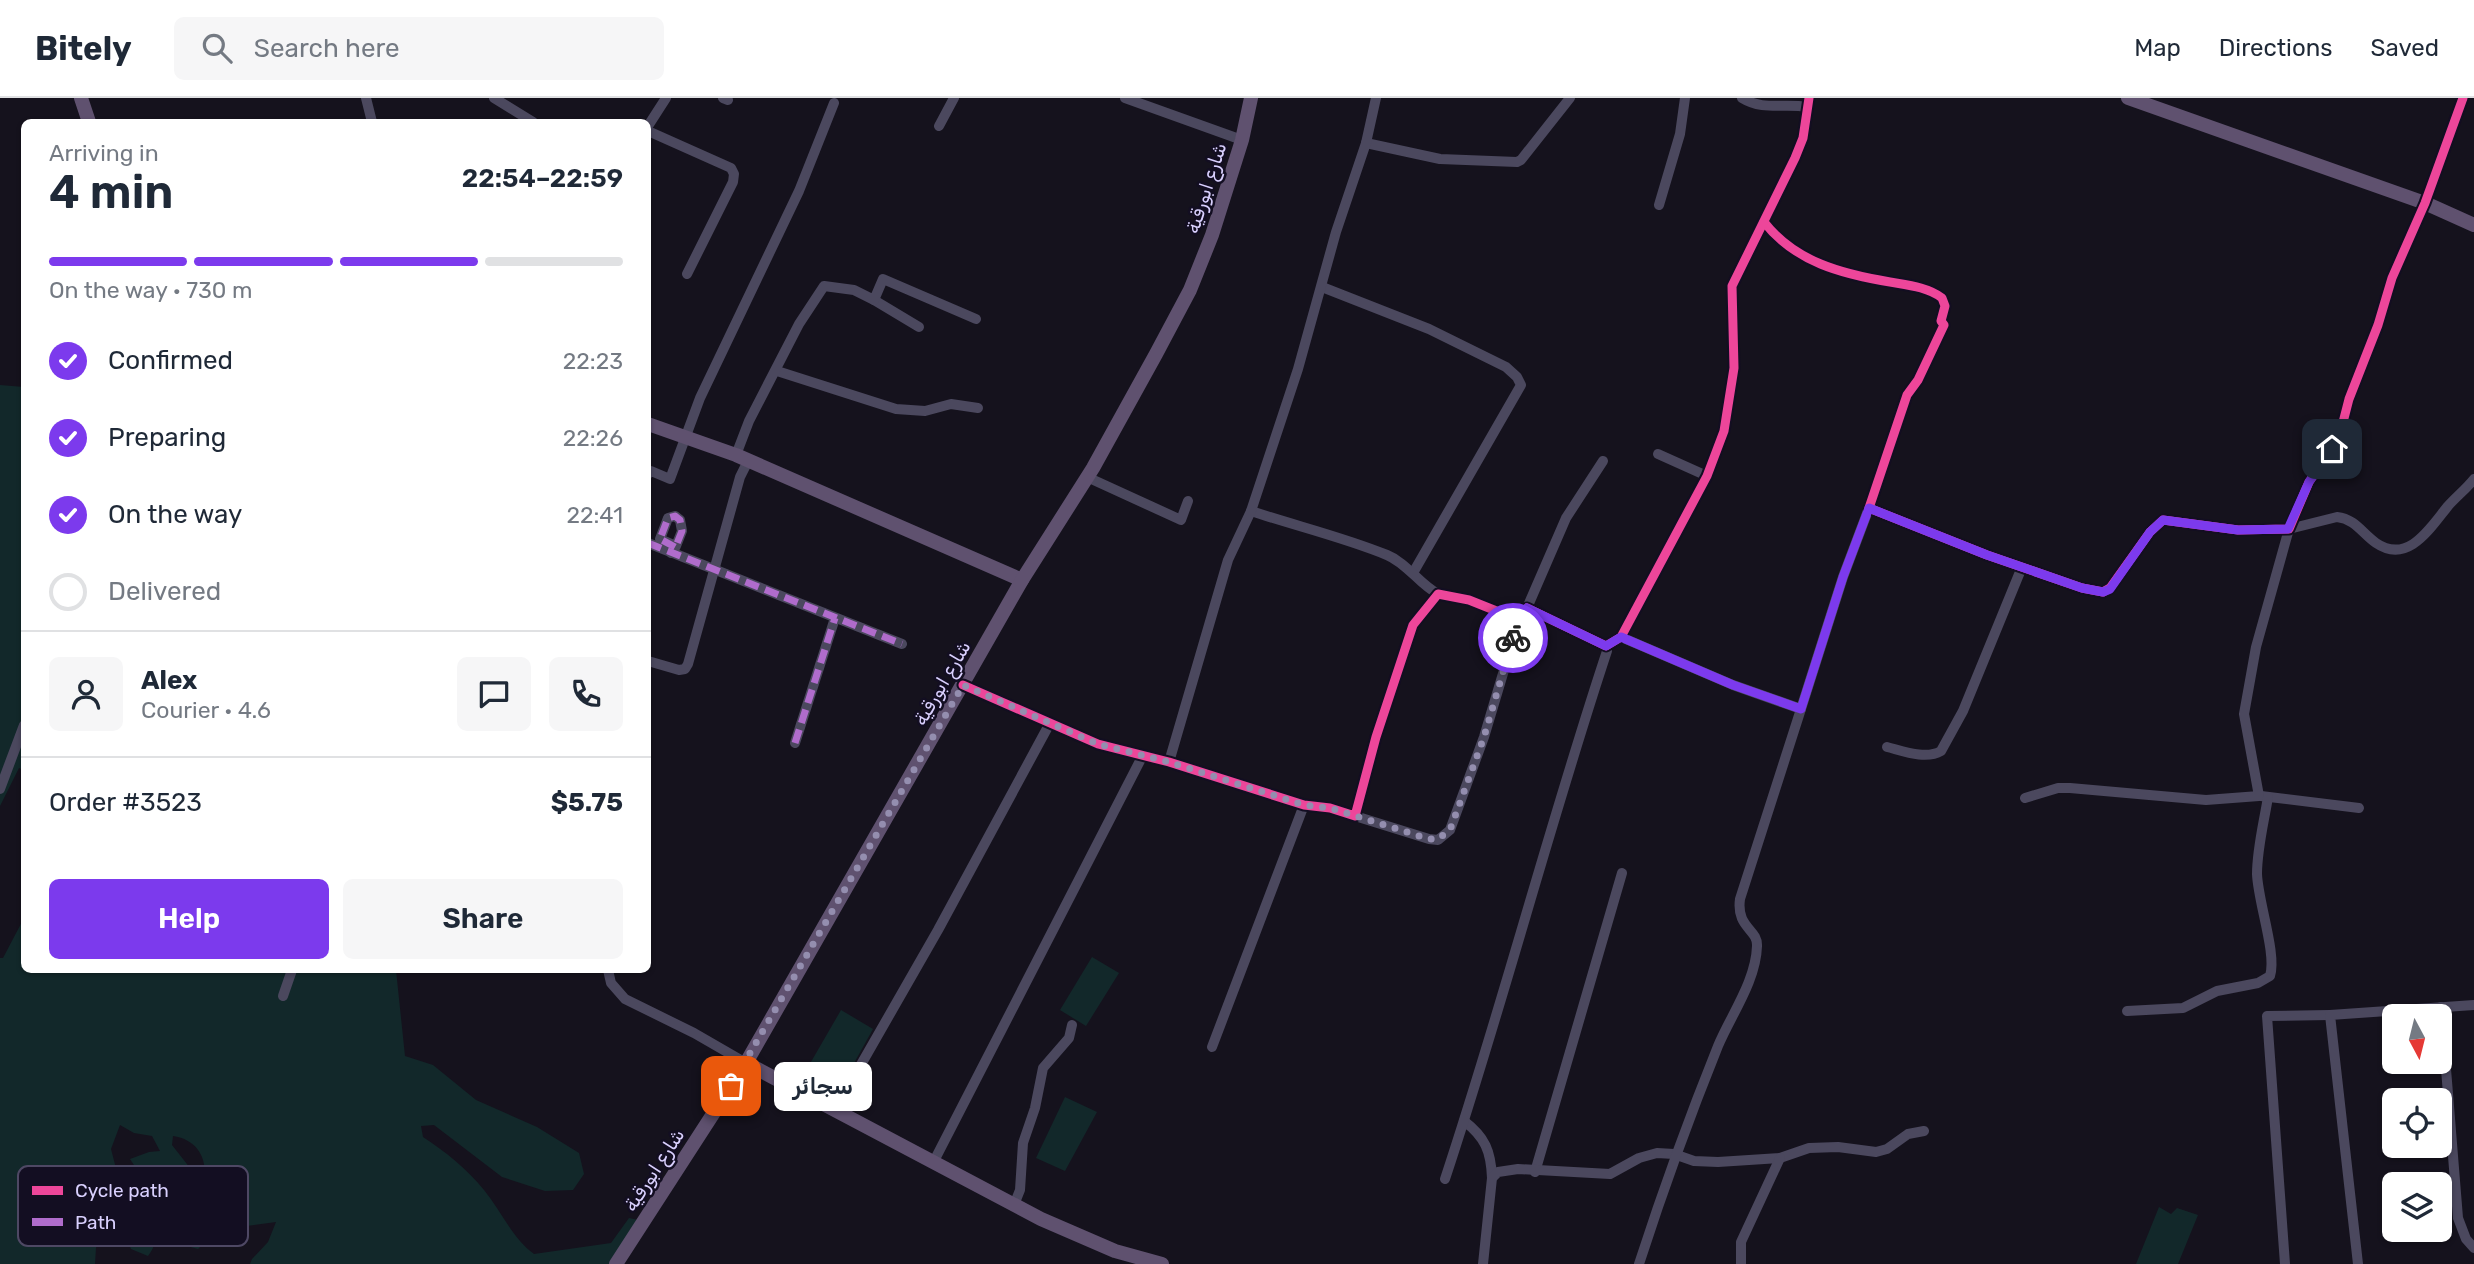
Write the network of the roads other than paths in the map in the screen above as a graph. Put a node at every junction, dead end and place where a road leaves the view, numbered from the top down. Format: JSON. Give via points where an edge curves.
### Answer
{"nodes":[{"id":1,"x":81,"y":98,"type":"edge"},
{"id":2,"x":366,"y":98,"type":"edge"},
{"id":3,"x":494,"y":98,"type":"edge"},
{"id":4,"x":666,"y":98,"type":"edge"},
{"id":5,"x":954,"y":98,"type":"edge"},
{"id":6,"x":1125,"y":98,"type":"edge"},
{"id":7,"x":1251,"y":98,"type":"edge"},
{"id":8,"x":1376,"y":98,"type":"edge"},
{"id":9,"x":1570,"y":98,"type":"edge"},
{"id":10,"x":1685,"y":98,"type":"edge"},
{"id":11,"x":1742,"y":98,"type":"edge"},
{"id":12,"x":2128,"y":98,"type":"edge"},
{"id":13,"x":2463,"y":98,"type":"edge"},
{"id":14,"x":1808,"y":102,"type":"edge"},
{"id":15,"x":834,"y":103,"type":"dead end"},
{"id":16,"x":88,"y":119,"type":"edge"},
{"id":17,"x":371,"y":119,"type":"edge"},
{"id":18,"x":528,"y":119,"type":"edge"},
{"id":19,"x":651,"y":124,"type":"edge"},
{"id":20,"x":939,"y":126,"type":"dead end"},
{"id":21,"x":651,"y":130,"type":"edge"},
{"id":22,"x":1242,"y":140,"type":"junction"},
{"id":23,"x":1366,"y":143,"type":"junction"},
{"id":24,"x":2425,"y":204,"type":"junction"},
{"id":25,"x":1659,"y":205,"type":"dead end"},
{"id":26,"x":1764,"y":222,"type":"junction"},
{"id":27,"x":2474,"y":225,"type":"edge"},
{"id":28,"x":687,"y":274,"type":"dead end"},
{"id":29,"x":1322,"y":287,"type":"junction"},
{"id":30,"x":874,"y":300,"type":"junction"},
{"id":31,"x":976,"y":318,"type":"dead end"},
{"id":32,"x":919,"y":327,"type":"dead end"},
{"id":33,"x":777,"y":370,"type":"junction"},
{"id":34,"x":978,"y":408,"type":"dead end"},
{"id":35,"x":651,"y":425,"type":"edge"},
{"id":36,"x":685,"y":437,"type":"junction"},
{"id":37,"x":1658,"y":454,"type":"dead end"},
{"id":38,"x":742,"y":458,"type":"junction"},
{"id":39,"x":1603,"y":461,"type":"dead end"},
{"id":40,"x":651,"y":471,"type":"edge"},
{"id":41,"x":1707,"y":476,"type":"junction"},
{"id":42,"x":1087,"y":477,"type":"junction"},
{"id":43,"x":2474,"y":479,"type":"edge"},
{"id":44,"x":1188,"y":501,"type":"dead end"},
{"id":45,"x":1869,"y":508,"type":"junction"},
{"id":46,"x":1251,"y":511,"type":"junction"},
{"id":47,"x":2288,"y":529,"type":"junction"},
{"id":48,"x":651,"y":546,"type":"edge"},
{"id":49,"x":2022,"y":567,"type":"junction"},
{"id":50,"x":713,"y":570,"type":"junction"},
{"id":51,"x":1413,"y":573,"type":"junction"},
{"id":52,"x":1022,"y":580,"type":"junction"},
{"id":53,"x":1438,"y":594,"type":"junction"},
{"id":54,"x":1527,"y":608,"type":"junction"},
{"id":55,"x":835,"y":618,"type":"junction"},
{"id":56,"x":1519,"y":620,"type":"junction"},
{"id":57,"x":1621,"y":637,"type":"junction"},
{"id":58,"x":902,"y":644,"type":"dead end"},
{"id":59,"x":1606,"y":646,"type":"junction"},
{"id":60,"x":651,"y":662,"type":"edge"},
{"id":61,"x":963,"y":685,"type":"junction"},
{"id":62,"x":1801,"y":709,"type":"junction"},
{"id":63,"x":1050,"y":723,"type":"junction"},
{"id":64,"x":21,"y":733,"type":"edge"},
{"id":65,"x":795,"y":743,"type":"dead end"},
{"id":66,"x":1887,"y":747,"type":"dead end"},
{"id":67,"x":1143,"y":755,"type":"junction"},
{"id":68,"x":1169,"y":762,"type":"junction"},
{"id":69,"x":0,"y":789,"type":"edge"},
{"id":70,"x":2263,"y":797,"type":"junction"},
{"id":71,"x":2025,"y":798,"type":"dead end"},
{"id":72,"x":1304,"y":805,"type":"junction"},
{"id":73,"x":2360,"y":808,"type":"dead end"},
{"id":74,"x":1355,"y":816,"type":"junction"},
{"id":75,"x":1622,"y":873,"type":"dead end"},
{"id":76,"x":291,"y":973,"type":"edge"},
{"id":77,"x":609,"y":973,"type":"edge"},
{"id":78,"x":284,"y":996,"type":"dead end"},
{"id":79,"x":2474,"y":1004,"type":"edge"},
{"id":80,"x":2452,"y":1006,"type":"edge"},
{"id":81,"x":2127,"y":1011,"type":"dead end"},
{"id":82,"x":2382,"y":1011,"type":"edge"},
{"id":83,"x":2330,"y":1015,"type":"junction"},
{"id":84,"x":1072,"y":1025,"type":"dead end"},
{"id":85,"x":1212,"y":1047,"type":"dead end"},
{"id":86,"x":746,"y":1063,"type":"junction"},
{"id":87,"x":2446,"y":1074,"type":"edge"},
{"id":88,"x":835,"y":1110,"type":"junction"},
{"id":89,"x":1464,"y":1121,"type":"junction"},
{"id":90,"x":1924,"y":1131,"type":"dead end"},
{"id":91,"x":1674,"y":1154,"type":"junction"},
{"id":92,"x":1780,"y":1158,"type":"junction"},
{"id":93,"x":933,"y":1163,"type":"junction"},
{"id":94,"x":1535,"y":1172,"type":"junction"},
{"id":95,"x":1492,"y":1178,"type":"junction"},
{"id":96,"x":1445,"y":1179,"type":"dead end"},
{"id":97,"x":1014,"y":1205,"type":"junction"},
{"id":98,"x":2474,"y":1248,"type":"edge"},
{"id":99,"x":616,"y":1264,"type":"edge"},
{"id":100,"x":1162,"y":1264,"type":"edge"},
{"id":101,"x":1483,"y":1264,"type":"edge"},
{"id":102,"x":1639,"y":1264,"type":"edge"},
{"id":103,"x":1741,"y":1264,"type":"edge"},
{"id":104,"x":2285,"y":1264,"type":"edge"},
{"id":105,"x":2358,"y":1264,"type":"edge"}],
"edges":[{"from":1,"to":16,"type":"main road"},
{"from":2,"to":17,"type":"street"},
{"from":3,"to":18,"type":"street"},
{"from":4,"to":19,"type":"street"},
{"from":5,"to":20,"type":"street"},
{"from":6,"to":22,"type":"street"},
{"from":7,"to":22,"type":"main road","name":"شارع ابورقية"},
{"from":8,"to":23,"type":"street"},
{"from":9,"to":23,"type":"street","via":[[1517,162],[1440,159]]},
{"from":10,"to":25,"type":"street","via":[[1680,134]]},
{"from":11,"to":14,"type":"street","via":[[1764,107]]},
{"from":12,"to":24,"type":"main road"},
{"from":13,"to":24,"type":"street"},
{"from":14,"to":26,"type":"street","via":[[1795,158]]},
{"from":15,"to":36,"type":"street","via":[[799,191],[705,385]]},
{"from":21,"to":28,"type":"street","via":[[731,168],[734,174]]},
{"from":22,"to":42,"type":"main road","name":"شارع ابورقية","via":[[1190,290]]},
{"from":23,"to":29,"type":"street"},
{"from":24,"to":27,"type":"main road"},
{"from":24,"to":47,"type":"street","via":[[2392,278],[2341,430],[2309,482]]},
{"from":26,"to":41,"type":"street","via":[[1732,286],[1730,403]]},
{"from":26,"to":45,"type":"street","via":[[1786,246],[1818,264],[1925,289],[1942,298],[1945,306],[1944,325],[1907,395]]},
{"from":29,"to":46,"type":"street"},
{"from":29,"to":51,"type":"street","via":[[1429,329],[1506,367],[1521,385]]},
{"from":30,"to":31,"type":"street","via":[[883,279]]},
{"from":30,"to":32,"type":"street"},
{"from":30,"to":33,"type":"street","via":[[854,290],[824,286]]},
{"from":33,"to":34,"type":"street","via":[[896,409],[925,411],[951,404]]},
{"from":33,"to":38,"type":"street","via":[[749,421]]},
{"from":35,"to":36,"type":"main road"},
{"from":36,"to":38,"type":"main road"},
{"from":36,"to":40,"type":"street","via":[[670,479]]},
{"from":37,"to":41,"type":"street"},
{"from":38,"to":50,"type":"street"},
{"from":38,"to":52,"type":"main road"},
{"from":39,"to":54,"type":"street","via":[[1566,518]]},
{"from":41,"to":57,"type":"street"},
{"from":42,"to":44,"type":"street","via":[[1181,520]]},
{"from":42,"to":52,"type":"main road","name":"شارع ابورقية"},
{"from":43,"to":47,"type":"street","via":[[2407,548],[2384,548],[2345,518]]},
{"from":45,"to":49,"type":"street"},
{"from":45,"to":62,"type":"street"},
{"from":46,"to":51,"type":"street","via":[[1389,556]]},
{"from":46,"to":68,"type":"street","via":[[1228,560]]},
{"from":47,"to":49,"type":"street","via":[[2238,530],[2163,520],[2103,592]]},
{"from":47,"to":70,"type":"street","via":[[2256,647],[2245,714]]},
{"from":48,"to":50,"type":"street","via":[[674,550]]},
{"from":49,"to":66,"type":"street","via":[[1963,711],[1941,751],[1917,754]]},
{"from":50,"to":55,"type":"street"},
{"from":50,"to":60,"type":"street","via":[[688,664],[679,670]]},
{"from":51,"to":53,"type":"street"},
{"from":52,"to":61,"type":"main road","name":"شارع ابورقية"},
{"from":53,"to":56,"type":"street","via":[[1469,600]]},
{"from":53,"to":74,"type":"street","via":[[1413,625]]},
{"from":54,"to":56,"type":"street"},
{"from":54,"to":59,"type":"street"},
{"from":55,"to":58,"type":"street"},
{"from":55,"to":65,"type":"street"},
{"from":56,"to":74,"type":"street","via":[[1450,830],[1438,839],[1429,839]]},
{"from":57,"to":59,"type":"street"},
{"from":57,"to":62,"type":"street"},
{"from":59,"to":89,"type":"street"},
{"from":61,"to":63,"type":"street"},
{"from":61,"to":86,"type":"main road","name":"شارع ابورقية"},
{"from":62,"to":91,"type":"street","via":[[1740,899],[1742,923],[1758,945],[1749,982]]},
{"from":63,"to":67,"type":"street","via":[[1098,744]]},
{"from":63,"to":88,"type":"street"},
{"from":64,"to":69,"type":"street"},
{"from":67,"to":68,"type":"street"},
{"from":67,"to":93,"type":"street"},
{"from":68,"to":72,"type":"street"},
{"from":70,"to":71,"type":"street","via":[[2206,800],[2058,788]]},
{"from":70,"to":73,"type":"street"},
{"from":70,"to":81,"type":"street","via":[[2257,873],[2274,965],[2270,976],[2217,991],[2182,1008]]},
{"from":72,"to":74,"type":"street"},
{"from":72,"to":85,"type":"street"},
{"from":75,"to":94,"type":"street"},
{"from":76,"to":78,"type":"street"},
{"from":77,"to":86,"type":"street","via":[[625,999]]},
{"from":79,"to":80,"type":"street"},
{"from":82,"to":83,"type":"street"},
{"from":83,"to":104,"type":"street","via":[[2267,1016]]},
{"from":83,"to":105,"type":"street"},
{"from":84,"to":97,"type":"street","via":[[1069,1038],[1043,1068],[1023,1143],[1020,1190]]},
{"from":86,"to":88,"type":"main road"},
{"from":86,"to":99,"type":"main road","name":"شارع ابورقية"},
{"from":87,"to":98,"type":"street","via":[[2458,1218]]},
{"from":88,"to":93,"type":"main road"},
{"from":89,"to":95,"type":"street","via":[[1480,1134],[1491,1155]]},
{"from":89,"to":96,"type":"street"},
{"from":90,"to":92,"type":"street","via":[[1908,1134],[1876,1152],[1809,1148]]},
{"from":91,"to":92,"type":"street","via":[[1718,1162]]},
{"from":91,"to":94,"type":"street","via":[[1639,1158],[1610,1174]]},
{"from":91,"to":102,"type":"street"},
{"from":92,"to":103,"type":"street","via":[[1741,1242]]},
{"from":93,"to":97,"type":"main road"},
{"from":94,"to":95,"type":"street","via":[[1509,1170]]},
{"from":95,"to":101,"type":"street"},
{"from":97,"to":100,"type":"main road","via":[[1102,1246]]}]}
